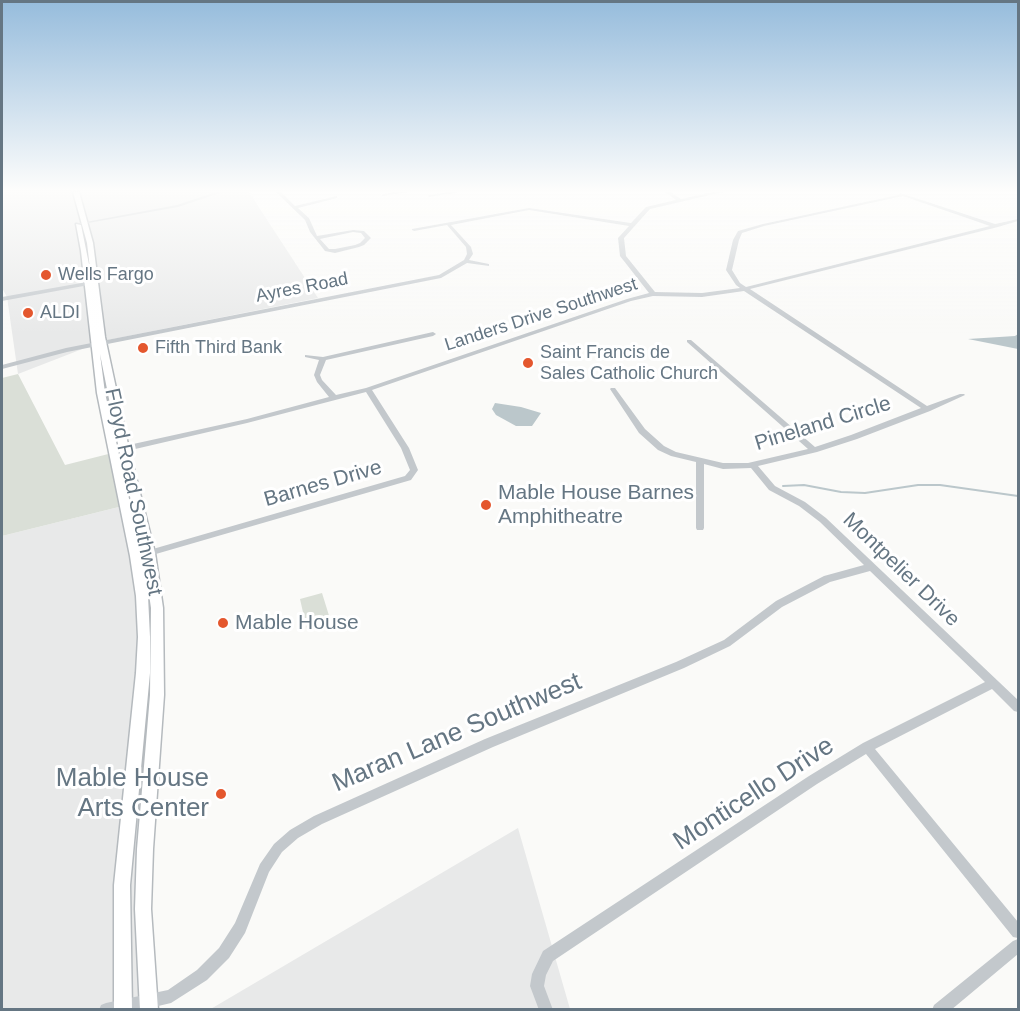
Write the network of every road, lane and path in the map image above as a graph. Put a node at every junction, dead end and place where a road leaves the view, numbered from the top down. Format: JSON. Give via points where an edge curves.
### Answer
{"nodes":[{"id":1,"x":83,"y":239,"type":"edge"},
{"id":2,"x":88,"y":239,"type":"edge"},
{"id":3,"x":317,"y":239,"type":"edge"},
{"id":4,"x":367,"y":239,"type":"edge"},
{"id":5,"x":461,"y":239,"type":"edge"},
{"id":6,"x":621,"y":239,"type":"edge"},
{"id":7,"x":736,"y":239,"type":"edge"},
{"id":8,"x":944,"y":239,"type":"edge"},
{"id":9,"x":466,"y":261,"type":"junction"},
{"id":10,"x":487,"y":264,"type":"dead end"},
{"id":11,"x":87,"y":284,"type":"junction"},
{"id":12,"x":745,"y":289,"type":"junction"},
{"id":13,"x":653,"y":294,"type":"junction"},
{"id":14,"x":2,"y":299,"type":"edge"},
{"id":15,"x":433,"y":334,"type":"dead end"},
{"id":16,"x":689,"y":341,"type":"dead end"},
{"id":17,"x":98,"y":344,"type":"junction"},
{"id":18,"x":307,"y":356,"type":"dead end"},
{"id":19,"x":323,"y":359,"type":"junction"},
{"id":20,"x":2,"y":366,"type":"edge"},
{"id":21,"x":368,"y":389,"type":"junction"},
{"id":22,"x":613,"y":389,"type":"dead end"},
{"id":23,"x":963,"y":395,"type":"dead end"},
{"id":24,"x":334,"y":398,"type":"junction"},
{"id":25,"x":927,"y":409,"type":"junction"},
{"id":26,"x":118,"y":450,"type":"junction"},
{"id":27,"x":814,"y":450,"type":"junction"},
{"id":28,"x":700,"y":460,"type":"junction"},
{"id":29,"x":754,"y":466,"type":"junction"},
{"id":30,"x":700,"y":528,"type":"dead end"},
{"id":31,"x":149,"y":553,"type":"junction"},
{"id":32,"x":871,"y":567,"type":"junction"},
{"id":33,"x":993,"y":683,"type":"junction"},
{"id":34,"x":1018,"y":707,"type":"edge"},
{"id":35,"x":867,"y":747,"type":"junction"},
{"id":36,"x":1018,"y":932,"type":"edge"},
{"id":37,"x":1018,"y":946,"type":"edge"},
{"id":38,"x":548,"y":956,"type":"joint"},
{"id":39,"x":148,"y":1006,"type":"edge"},
{"id":40,"x":117,"y":1009,"type":"edge"},
{"id":41,"x":546,"y":1010,"type":"edge"},
{"id":42,"x":939,"y":1010,"type":"edge"}],
"edges":[{"from":1,"to":11,"type":"main road","name":"Floyd Road Southwest"},
{"from":2,"to":17,"type":"main road","name":"Floyd Road Southwest"},
{"from":3,"to":4,"type":"street","via":[[330,251],[362,244]]},
{"from":5,"to":9,"type":"street","via":[[470,254]]},
{"from":6,"to":13,"type":"street","via":[[623,256]]},
{"from":7,"to":12,"type":"street","via":[[729,270]]},
{"from":8,"to":12,"type":"street","name":"Landers Drive Southwest"},
{"from":9,"to":10,"type":"street"},
{"from":9,"to":17,"type":"street","name":"Ayres Road","via":[[441,276]]},
{"from":11,"to":14,"type":"street"},
{"from":11,"to":17,"type":"main road","name":"Floyd Road Southwest"},
{"from":12,"to":13,"type":"street","name":"Landers Drive Southwest","via":[[702,295]]},
{"from":12,"to":25,"type":"street"},
{"from":13,"to":21,"type":"street","name":"Landers Drive Southwest"},
{"from":15,"to":19,"type":"street"},
{"from":16,"to":27,"type":"street"},
{"from":17,"to":20,"type":"street","name":"Ayres Road"},
{"from":17,"to":26,"type":"main road","name":"Floyd Road Southwest"},
{"from":18,"to":19,"type":"street"},
{"from":19,"to":24,"type":"street","via":[[317,375]]},
{"from":21,"to":24,"type":"street","name":"Landers Drive Southwest"},
{"from":21,"to":31,"type":"street","name":"Barnes Drive","via":[[405,448],[414,470],[408,478]]},
{"from":22,"to":28,"type":"street","name":"Pineland Circle","via":[[642,431],[661,448]]},
{"from":23,"to":25,"type":"street","name":"Pineland Circle"},
{"from":24,"to":26,"type":"street","name":"Landers Drive Southwest"},
{"from":25,"to":27,"type":"street","name":"Pineland Circle"},
{"from":26,"to":31,"type":"main road","name":"Floyd Road Southwest"},
{"from":26,"to":40,"type":"main road","name":"Floyd Road Southwest","via":[[142,596],[144,637],[122,885]]},
{"from":27,"to":29,"type":"street","name":"Pineland Circle"},
{"from":28,"to":29,"type":"street","name":"Pineland Circle","via":[[723,466]]},
{"from":28,"to":30,"type":"street"},
{"from":29,"to":32,"type":"street","name":"Montpelier Drive","via":[[772,488],[819,516]]},
{"from":31,"to":39,"type":"main road","name":"Floyd Road Southwest","via":[[159,660],[143,909]]},
{"from":32,"to":33,"type":"street","name":"Montpelier Drive"},
{"from":32,"to":39,"type":"street","name":"Maran Lane Southwest","via":[[827,579],[779,604],[727,643],[689,661],[489,743],[310,825],[278,848],[264,868],[240,928],[224,953],[188,987]]},
{"from":33,"to":34,"type":"street","name":"Montpelier Drive"},
{"from":33,"to":35,"type":"street","name":"Monticello Drive"},
{"from":35,"to":36,"type":"street"},
{"from":35,"to":38,"type":"street","name":"Monticello Drive"},
{"from":37,"to":42,"type":"street"},
{"from":38,"to":41,"type":"street","via":[[537,986]]},
{"from":39,"to":40,"type":"street","name":"Maran Lane Southwest"}]}
